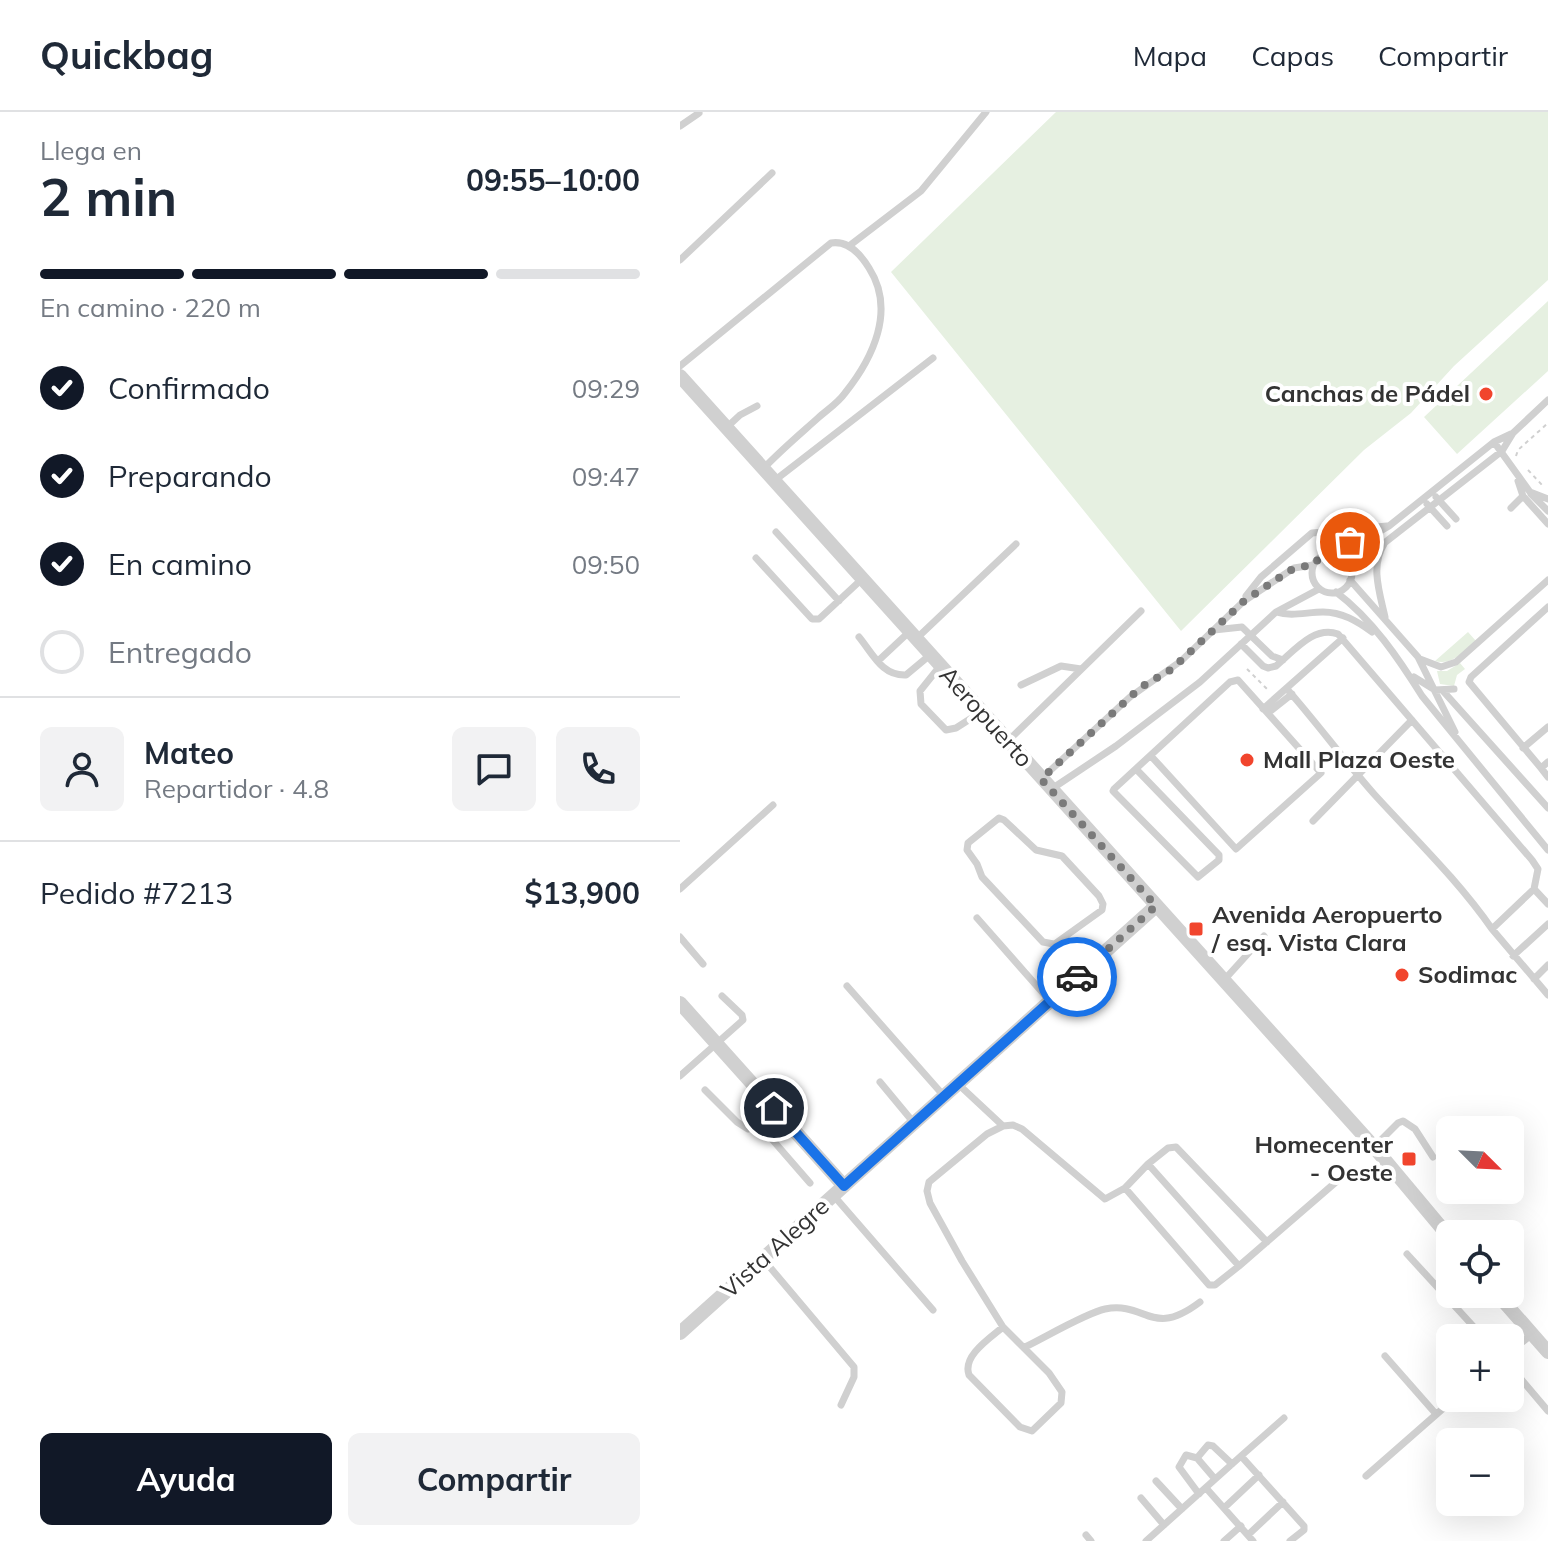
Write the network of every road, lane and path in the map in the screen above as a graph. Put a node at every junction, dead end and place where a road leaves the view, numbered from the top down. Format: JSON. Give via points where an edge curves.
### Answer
{"nodes":[{"id":1,"x":986,"y":112,"type":"edge"},
{"id":2,"x":699,"y":113,"type":"edge"},
{"id":3,"x":680,"y":126,"type":"edge"},
{"id":4,"x":772,"y":173,"type":"dead end"},
{"id":5,"x":849,"y":246,"type":"junction"},
{"id":6,"x":680,"y":260,"type":"edge"},
{"id":7,"x":933,"y":358,"type":"dead end"},
{"id":8,"x":680,"y":366,"type":"edge"},
{"id":9,"x":680,"y":376,"type":"edge"},
{"id":10,"x":1548,"y":400,"type":"edge"},
{"id":11,"x":757,"y":406,"type":"dead end"},
{"id":12,"x":1548,"y":423,"type":"edge"},
{"id":13,"x":726,"y":428,"type":"junction"},
{"id":14,"x":1513,"y":433,"type":"junction"},
{"id":15,"x":1494,"y":442,"type":"junction"},
{"id":16,"x":1502,"y":451,"type":"junction"},
{"id":17,"x":763,"y":469,"type":"junction"},
{"id":18,"x":774,"y":481,"type":"junction"},
{"id":19,"x":1548,"y":490,"type":"edge"},
{"id":20,"x":1526,"y":494,"type":"junction"},
{"id":21,"x":1435,"y":496,"type":"junction"},
{"id":22,"x":1548,"y":499,"type":"edge"},
{"id":23,"x":1426,"y":502,"type":"junction"},
{"id":24,"x":1511,"y":508,"type":"dead end"},
{"id":25,"x":1548,"y":511,"type":"edge"},
{"id":26,"x":1456,"y":519,"type":"dead end"},
{"id":27,"x":1548,"y":524,"type":"edge"},
{"id":28,"x":1389,"y":526,"type":"junction"},
{"id":29,"x":1447,"y":526,"type":"dead end"},
{"id":30,"x":776,"y":532,"type":"dead end"},
{"id":31,"x":1391,"y":535,"type":"junction"},
{"id":32,"x":1016,"y":544,"type":"dead end"},
{"id":33,"x":1331,"y":553,"type":"junction"},
{"id":34,"x":756,"y":558,"type":"dead end"},
{"id":35,"x":1313,"y":565,"type":"junction"},
{"id":36,"x":1351,"y":569,"type":"junction"},
{"id":37,"x":862,"y":579,"type":"junction"},
{"id":38,"x":1350,"y":580,"type":"junction"},
{"id":39,"x":1548,"y":580,"type":"edge"},
{"id":40,"x":1319,"y":589,"type":"junction"},
{"id":41,"x":1336,"y":592,"type":"junction"},
{"id":42,"x":839,"y":601,"type":"junction"},
{"id":43,"x":1244,"y":601,"type":"junction"},
{"id":44,"x":1548,"y":607,"type":"edge"},
{"id":45,"x":1141,"y":611,"type":"dead end"},
{"id":46,"x":1276,"y":612,"type":"junction"},
{"id":47,"x":1386,"y":620,"type":"junction"},
{"id":48,"x":1212,"y":631,"type":"junction"},
{"id":49,"x":1251,"y":634,"type":"junction"},
{"id":50,"x":913,"y":636,"type":"junction"},
{"id":51,"x":1379,"y":636,"type":"junction"},
{"id":52,"x":859,"y":637,"type":"dead end"},
{"id":53,"x":1343,"y":638,"type":"junction"},
{"id":54,"x":1241,"y":644,"type":"junction"},
{"id":55,"x":1418,"y":657,"type":"junction"},
{"id":56,"x":935,"y":660,"type":"junction"},
{"id":57,"x":1283,"y":660,"type":"junction"},
{"id":58,"x":878,"y":661,"type":"junction"},
{"id":59,"x":1081,"y":669,"type":"junction"},
{"id":60,"x":1247,"y":669,"type":"dead end"},
{"id":61,"x":1406,"y":670,"type":"junction"},
{"id":62,"x":1021,"y":685,"type":"dead end"},
{"id":63,"x":1454,"y":689,"type":"dead end"},
{"id":64,"x":1439,"y":690,"type":"junction"},
{"id":65,"x":1287,"y":692,"type":"junction"},
{"id":66,"x":1266,"y":711,"type":"junction"},
{"id":67,"x":981,"y":712,"type":"junction"},
{"id":68,"x":1412,"y":720,"type":"junction"},
{"id":69,"x":1548,"y":727,"type":"edge"},
{"id":70,"x":1008,"y":741,"type":"junction"},
{"id":71,"x":1461,"y":745,"type":"junction"},
{"id":72,"x":1523,"y":748,"type":"junction"},
{"id":73,"x":1151,"y":756,"type":"junction"},
{"id":74,"x":1548,"y":762,"type":"edge"},
{"id":75,"x":1541,"y":768,"type":"junction"},
{"id":76,"x":1136,"y":769,"type":"junction"},
{"id":77,"x":1359,"y":776,"type":"junction"},
{"id":78,"x":1548,"y":777,"type":"edge"},
{"id":79,"x":1046,"y":784,"type":"junction"},
{"id":80,"x":773,"y":805,"type":"dead end"},
{"id":81,"x":1548,"y":808,"type":"edge"},
{"id":82,"x":1313,"y":821,"type":"dead end"},
{"id":83,"x":1548,"y":850,"type":"edge"},
{"id":84,"x":680,"y":889,"type":"edge"},
{"id":85,"x":1534,"y":889,"type":"junction"},
{"id":86,"x":1548,"y":904,"type":"edge"},
{"id":87,"x":1156,"y":906,"type":"junction"},
{"id":88,"x":977,"y":918,"type":"dead end"},
{"id":89,"x":1548,"y":924,"type":"edge"},
{"id":90,"x":1492,"y":929,"type":"junction"},
{"id":91,"x":1264,"y":936,"type":"dead end"},
{"id":92,"x":680,"y":937,"type":"edge"},
{"id":93,"x":1056,"y":943,"type":"junction"},
{"id":94,"x":1513,"y":956,"type":"junction"},
{"id":95,"x":703,"y":964,"type":"dead end"},
{"id":96,"x":1548,"y":965,"type":"edge"},
{"id":97,"x":1080,"y":974,"type":"junction"},
{"id":98,"x":1534,"y":979,"type":"junction"},
{"id":99,"x":1223,"y":981,"type":"junction"},
{"id":100,"x":847,"y":986,"type":"dead end"},
{"id":101,"x":1548,"y":995,"type":"edge"},
{"id":102,"x":722,"y":996,"type":"dead end"},
{"id":103,"x":1050,"y":1001,"type":"junction"},
{"id":104,"x":680,"y":1003,"type":"edge"},
{"id":105,"x":717,"y":1044,"type":"junction"},
{"id":106,"x":680,"y":1061,"type":"edge"},
{"id":107,"x":687,"y":1069,"type":"junction"},
{"id":108,"x":680,"y":1076,"type":"edge"},
{"id":109,"x":880,"y":1082,"type":"dead end"},
{"id":110,"x":958,"y":1084,"type":"junction"},
{"id":111,"x":705,"y":1090,"type":"dead end"},
{"id":112,"x":944,"y":1096,"type":"junction"},
{"id":113,"x":774,"y":1108,"type":"junction"},
{"id":114,"x":757,"y":1122,"type":"junction"},
{"id":115,"x":914,"y":1123,"type":"junction"},
{"id":116,"x":1003,"y":1126,"type":"junction"},
{"id":117,"x":1374,"y":1147,"type":"junction"},
{"id":118,"x":1433,"y":1157,"type":"dead end"},
{"id":119,"x":1148,"y":1164,"type":"junction"},
{"id":120,"x":1351,"y":1169,"type":"dead end"},
{"id":121,"x":810,"y":1183,"type":"dead end"},
{"id":122,"x":1125,"y":1188,"type":"junction"},
{"id":123,"x":839,"y":1191,"type":"junction"},
{"id":124,"x":1436,"y":1221,"type":"edge"},
{"id":125,"x":1267,"y":1242,"type":"junction"},
{"id":126,"x":1407,"y":1254,"type":"dead end"},
{"id":127,"x":763,"y":1259,"type":"junction"},
{"id":128,"x":1239,"y":1266,"type":"junction"},
{"id":129,"x":1200,"y":1302,"type":"dead end"},
{"id":130,"x":1509,"y":1308,"type":"edge"},
{"id":131,"x":933,"y":1310,"type":"dead end"},
{"id":132,"x":1471,"y":1324,"type":"edge"},
{"id":133,"x":1003,"y":1327,"type":"junction"},
{"id":134,"x":680,"y":1333,"type":"edge"},
{"id":135,"x":1531,"y":1335,"type":"junction"},
{"id":136,"x":1524,"y":1341,"type":"edge"},
{"id":137,"x":1025,"y":1347,"type":"junction"},
{"id":138,"x":1548,"y":1352,"type":"edge"},
{"id":139,"x":1385,"y":1356,"type":"dead end"},
{"id":140,"x":1524,"y":1383,"type":"edge"},
{"id":141,"x":841,"y":1405,"type":"dead end"},
{"id":142,"x":1548,"y":1411,"type":"edge"},
{"id":143,"x":1438,"y":1412,"type":"edge"},
{"id":144,"x":1436,"y":1414,"type":"junction"},
{"id":145,"x":1284,"y":1418,"type":"dead end"},
{"id":146,"x":1241,"y":1456,"type":"junction"},
{"id":147,"x":1197,"y":1458,"type":"junction"},
{"id":148,"x":1232,"y":1464,"type":"junction"},
{"id":149,"x":1259,"y":1475,"type":"junction"},
{"id":150,"x":1366,"y":1476,"type":"dead end"},
{"id":151,"x":1215,"y":1479,"type":"junction"},
{"id":152,"x":1156,"y":1481,"type":"dead end"},
{"id":153,"x":1202,"y":1491,"type":"junction"},
{"id":154,"x":1141,"y":1498,"type":"dead end"},
{"id":155,"x":1283,"y":1502,"type":"junction"},
{"id":156,"x":1224,"y":1508,"type":"junction"},
{"id":157,"x":1182,"y":1509,"type":"junction"},
{"id":158,"x":1164,"y":1525,"type":"junction"},
{"id":159,"x":1241,"y":1526,"type":"junction"},
{"id":160,"x":1250,"y":1538,"type":"edge"},
{"id":161,"x":1146,"y":1541,"type":"edge"},
{"id":162,"x":1224,"y":1541,"type":"edge"},
{"id":163,"x":1290,"y":1541,"type":"edge"}],
"edges":[{"from":1,"to":5,"type":"lane","via":[[921,191]]},
{"from":2,"to":3,"type":"lane"},
{"from":4,"to":6,"type":"lane"},
{"from":5,"to":8,"type":"lane","via":[[831,243]]},
{"from":5,"to":17,"type":"lane","via":[[877,281],[883,304],[878,333],[844,395]]},
{"from":7,"to":18,"type":"lane"},
{"from":9,"to":13,"type":"street","name":"Aeropuerto"},
{"from":10,"to":14,"type":"lane"},
{"from":11,"to":13,"type":"lane"},
{"from":12,"to":19,"type":"path","via":[[1516,456]]},
{"from":13,"to":17,"type":"street","name":"Aeropuerto"},
{"from":14,"to":15,"type":"lane"},
{"from":14,"to":16,"type":"lane"},
{"from":15,"to":16,"type":"lane"},
{"from":15,"to":21,"type":"lane"},
{"from":16,"to":20,"type":"lane"},
{"from":16,"to":21,"type":"lane"},
{"from":17,"to":18,"type":"street","name":"Aeropuerto"},
{"from":18,"to":37,"type":"street","name":"Aeropuerto"},
{"from":20,"to":22,"type":"lane"},
{"from":20,"to":24,"type":"lane"},
{"from":20,"to":25,"type":"lane"},
{"from":20,"to":27,"type":"lane"},
{"from":21,"to":23,"type":"lane"},
{"from":21,"to":26,"type":"lane"},
{"from":23,"to":28,"type":"lane"},
{"from":23,"to":29,"type":"lane"},
{"from":23,"to":31,"type":"lane"},
{"from":28,"to":33,"type":"lane"},
{"from":28,"to":43,"type":"lane","via":[[1312,533],[1261,577]]},
{"from":30,"to":42,"type":"lane"},
{"from":31,"to":36,"type":"lane"},
{"from":31,"to":47,"type":"lane","via":[[1379,554],[1377,570]]},
{"from":32,"to":50,"type":"lane"},
{"from":33,"to":35,"type":"lane"},
{"from":33,"to":36,"type":"lane"},
{"from":34,"to":42,"type":"lane","via":[[812,619]]},
{"from":35,"to":40,"type":"lane"},
{"from":35,"to":43,"type":"lane","via":[[1294,568]]},
{"from":36,"to":38,"type":"lane"},
{"from":37,"to":42,"type":"lane"},
{"from":37,"to":50,"type":"street","name":"Aeropuerto"},
{"from":38,"to":41,"type":"lane"},
{"from":38,"to":47,"type":"lane"},
{"from":39,"to":55,"type":"lane","via":[[1456,662],[1437,666]]},
{"from":40,"to":41,"type":"lane"},
{"from":40,"to":46,"type":"lane"},
{"from":41,"to":51,"type":"lane"},
{"from":43,"to":48,"type":"lane"},
{"from":44,"to":72,"type":"lane","via":[[1469,682]]},
{"from":45,"to":59,"type":"lane"},
{"from":46,"to":49,"type":"lane"},
{"from":46,"to":51,"type":"lane","via":[[1335,613]]},
{"from":47,"to":55,"type":"lane"},
{"from":48,"to":49,"type":"lane","via":[[1238,627]]},
{"from":48,"to":79,"type":"lane","via":[[1172,669],[1130,697]]},
{"from":49,"to":54,"type":"lane"},
{"from":49,"to":57,"type":"lane"},
{"from":50,"to":56,"type":"street","name":"Aeropuerto"},
{"from":50,"to":58,"type":"lane"},
{"from":51,"to":61,"type":"lane"},
{"from":52,"to":58,"type":"lane"},
{"from":53,"to":57,"type":"lane","via":[[1318,632]]},
{"from":53,"to":65,"type":"lane"},
{"from":53,"to":68,"type":"lane"},
{"from":54,"to":57,"type":"lane","via":[[1265,668]]},
{"from":54,"to":79,"type":"lane","via":[[1116,746]]},
{"from":55,"to":64,"type":"lane"},
{"from":56,"to":58,"type":"lane","via":[[906,675],[885,672]]},
{"from":56,"to":67,"type":"street","name":"Aeropuerto"},
{"from":56,"to":67,"type":"lane","via":[[920,691],[921,704],[946,730]]},
{"from":59,"to":62,"type":"lane","via":[[1061,666]]},
{"from":59,"to":70,"type":"lane"},
{"from":60,"to":65,"type":"path","via":[[1266,690]]},
{"from":61,"to":64,"type":"lane"},
{"from":61,"to":71,"type":"lane"},
{"from":63,"to":64,"type":"lane"},
{"from":64,"to":71,"type":"lane"},
{"from":64,"to":81,"type":"lane"},
{"from":65,"to":66,"type":"lane"},
{"from":65,"to":77,"type":"lane"},
{"from":66,"to":73,"type":"lane","via":[[1233,680]]},
{"from":66,"to":73,"type":"lane","via":[[1321,773],[1237,850]]},
{"from":67,"to":70,"type":"street","name":"Aeropuerto"},
{"from":68,"to":77,"type":"lane"},
{"from":68,"to":85,"type":"lane","via":[[1532,860],[1538,869]]},
{"from":69,"to":72,"type":"lane"},
{"from":70,"to":79,"type":"street","name":"Aeropuerto"},
{"from":71,"to":83,"type":"lane"},
{"from":72,"to":75,"type":"lane"},
{"from":73,"to":76,"type":"lane"},
{"from":74,"to":75,"type":"lane"},
{"from":75,"to":78,"type":"lane"},
{"from":76,"to":76,"type":"lane","via":[[1114,794],[1195,877],[1203,874],[1219,855]]},
{"from":77,"to":82,"type":"lane"},
{"from":77,"to":90,"type":"lane"},
{"from":79,"to":87,"type":"street","name":"Aeropuerto"},
{"from":80,"to":84,"type":"lane"},
{"from":85,"to":86,"type":"lane"},
{"from":85,"to":90,"type":"lane"},
{"from":87,"to":97,"type":"street","name":"Vista Alegre"},
{"from":87,"to":99,"type":"street","name":"Aeropuerto"},
{"from":88,"to":103,"type":"lane"},
{"from":89,"to":94,"type":"lane"},
{"from":90,"to":94,"type":"lane"},
{"from":91,"to":99,"type":"lane"},
{"from":92,"to":95,"type":"lane"},
{"from":93,"to":93,"type":"lane","via":[[1035,935],[982,877],[967,850],[968,843],[999,818],[1036,850],[1062,856],[1103,904]]},
{"from":93,"to":97,"type":"lane"},
{"from":94,"to":98,"type":"lane"},
{"from":96,"to":98,"type":"lane"},
{"from":97,"to":103,"type":"street","name":"Vista Alegre"},
{"from":98,"to":101,"type":"lane"},
{"from":99,"to":117,"type":"street","name":"Aeropuerto"},
{"from":100,"to":112,"type":"lane"},
{"from":102,"to":105,"type":"lane","via":[[743,1020]]},
{"from":103,"to":110,"type":"street","name":"Vista Alegre"},
{"from":104,"to":105,"type":"street"},
{"from":105,"to":107,"type":"lane"},
{"from":105,"to":113,"type":"street"},
{"from":106,"to":107,"type":"lane"},
{"from":107,"to":108,"type":"lane"},
{"from":109,"to":115,"type":"lane"},
{"from":110,"to":112,"type":"street","name":"Vista Alegre"},
{"from":110,"to":116,"type":"lane"},
{"from":111,"to":114,"type":"lane","via":[[744,1127]]},
{"from":112,"to":115,"type":"street","name":"Vista Alegre"},
{"from":113,"to":114,"type":"lane"},
{"from":113,"to":123,"type":"street"},
{"from":114,"to":121,"type":"lane"},
{"from":115,"to":123,"type":"street","name":"Vista Alegre"},
{"from":116,"to":122,"type":"lane","via":[[1022,1129],[1105,1199]]},
{"from":116,"to":133,"type":"lane","via":[[929,1182],[927,1191]]},
{"from":117,"to":118,"type":"lane","via":[[1403,1121],[1415,1129]]},
{"from":117,"to":124,"type":"street","name":"Aeropuerto"},
{"from":119,"to":122,"type":"lane"},
{"from":119,"to":125,"type":"lane","via":[[1176,1147]]},
{"from":119,"to":128,"type":"lane"},
{"from":120,"to":125,"type":"lane"},
{"from":122,"to":128,"type":"lane","via":[[1209,1285]]},
{"from":123,"to":127,"type":"street","name":"Vista Alegre"},
{"from":123,"to":131,"type":"lane"},
{"from":125,"to":128,"type":"lane"},
{"from":126,"to":132,"type":"lane"},
{"from":127,"to":134,"type":"street","name":"Vista Alegre"},
{"from":127,"to":141,"type":"lane","via":[[854,1367]]},
{"from":129,"to":137,"type":"lane","via":[[1177,1317],[1152,1319],[1124,1309],[1104,1309]]},
{"from":130,"to":135,"type":"street"},
{"from":133,"to":137,"type":"lane"},
{"from":133,"to":137,"type":"lane","via":[[966,1367],[1020,1427],[1032,1431],[1061,1403],[1062,1392]]},
{"from":135,"to":136,"type":"lane"},
{"from":135,"to":138,"type":"street"},
{"from":139,"to":144,"type":"lane"},
{"from":140,"to":142,"type":"lane"},
{"from":143,"to":144,"type":"lane"},
{"from":144,"to":150,"type":"lane"},
{"from":145,"to":146,"type":"lane"},
{"from":146,"to":148,"type":"lane"},
{"from":146,"to":149,"type":"lane"},
{"from":147,"to":148,"type":"lane","via":[[1208,1445]]},
{"from":147,"to":151,"type":"lane"},
{"from":147,"to":153,"type":"lane","via":[[1186,1455],[1179,1467]]},
{"from":148,"to":151,"type":"lane"},
{"from":149,"to":155,"type":"lane"},
{"from":149,"to":156,"type":"lane"},
{"from":151,"to":153,"type":"lane"},
{"from":152,"to":157,"type":"lane"},
{"from":153,"to":156,"type":"lane"},
{"from":153,"to":157,"type":"lane"},
{"from":154,"to":158,"type":"lane"},
{"from":155,"to":160,"type":"lane"},
{"from":155,"to":163,"type":"lane","via":[[1304,1526]]},
{"from":156,"to":159,"type":"lane"},
{"from":157,"to":158,"type":"lane"},
{"from":158,"to":161,"type":"lane"},
{"from":159,"to":160,"type":"lane"},
{"from":159,"to":162,"type":"lane"}]}
